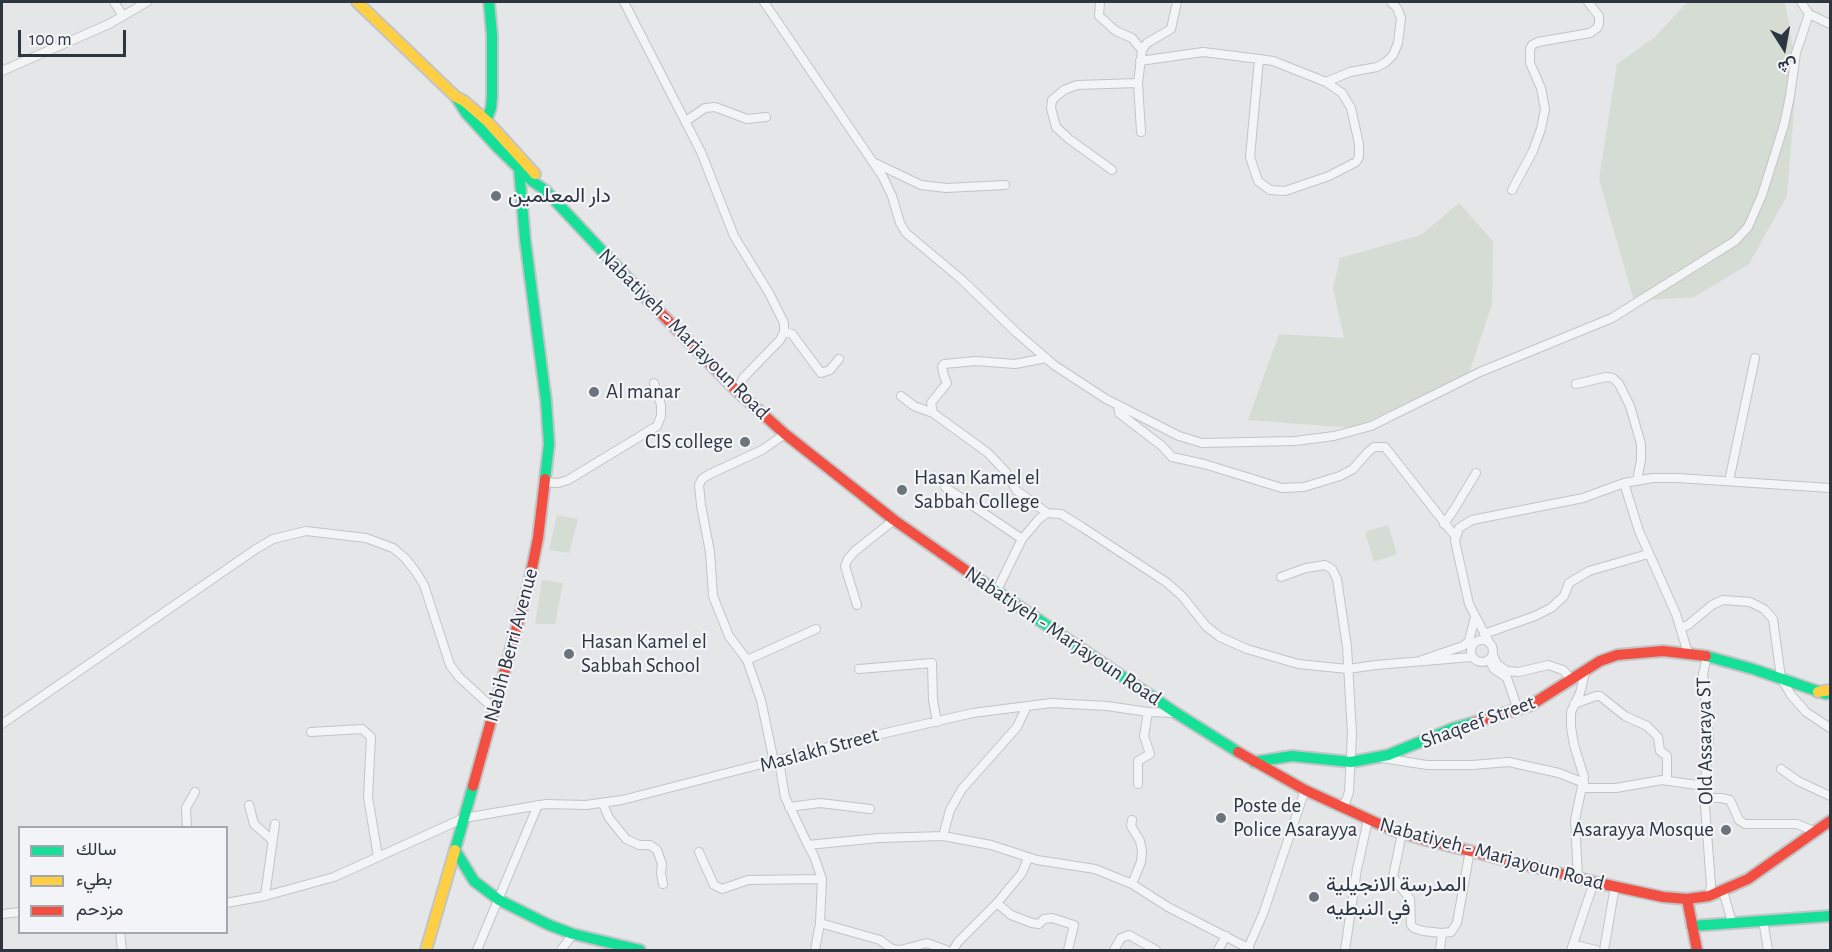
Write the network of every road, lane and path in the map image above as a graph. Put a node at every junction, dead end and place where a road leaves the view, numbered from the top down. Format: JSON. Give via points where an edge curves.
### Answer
{"nodes":[{"id":1,"x":114,"y":2,"type":"edge"},
{"id":2,"x":147,"y":2,"type":"edge"},
{"id":3,"x":357,"y":2,"type":"edge"},
{"id":4,"x":489,"y":2,"type":"edge"},
{"id":5,"x":624,"y":2,"type":"edge"},
{"id":6,"x":764,"y":2,"type":"edge"},
{"id":7,"x":1100,"y":2,"type":"edge"},
{"id":8,"x":1178,"y":2,"type":"edge"},
{"id":9,"x":1391,"y":2,"type":"edge"},
{"id":10,"x":1588,"y":2,"type":"edge"},
{"id":11,"x":1802,"y":2,"type":"edge"},
{"id":12,"x":1809,"y":14,"type":"junction"},
{"id":13,"x":123,"y":16,"type":"junction"},
{"id":14,"x":1830,"y":24,"type":"edge"},
{"id":15,"x":1142,"y":51,"type":"junction"},
{"id":16,"x":1259,"y":59,"type":"junction"},
{"id":17,"x":1140,"y":61,"type":"junction"},
{"id":18,"x":2,"y":71,"type":"edge"},
{"id":19,"x":1326,"y":82,"type":"junction"},
{"id":20,"x":1138,"y":83,"type":"junction"},
{"id":21,"x":766,"y":117,"type":"dead end"},
{"id":22,"x":686,"y":121,"type":"junction"},
{"id":23,"x":484,"y":126,"type":"junction"},
{"id":24,"x":1141,"y":132,"type":"dead end"},
{"id":25,"x":515,"y":158,"type":"junction"},
{"id":26,"x":872,"y":162,"type":"junction"},
{"id":27,"x":1112,"y":170,"type":"dead end"},
{"id":28,"x":1005,"y":185,"type":"dead end"},
{"id":29,"x":1512,"y":190,"type":"dead end"},
{"id":30,"x":784,"y":332,"type":"junction"},
{"id":31,"x":1046,"y":358,"type":"junction"},
{"id":32,"x":1755,"y":358,"type":"dead end"},
{"id":33,"x":839,"y":359,"type":"dead end"},
{"id":34,"x":654,"y":383,"type":"dead end"},
{"id":35,"x":1576,"y":384,"type":"dead end"},
{"id":36,"x":736,"y":390,"type":"junction"},
{"id":37,"x":901,"y":396,"type":"dead end"},
{"id":38,"x":1118,"y":405,"type":"junction"},
{"id":39,"x":933,"y":413,"type":"junction"},
{"id":40,"x":785,"y":434,"type":"junction"},
{"id":41,"x":1476,"y":473,"type":"dead end"},
{"id":42,"x":1637,"y":481,"type":"junction"},
{"id":43,"x":1729,"y":481,"type":"junction"},
{"id":44,"x":544,"y":482,"type":"junction"},
{"id":45,"x":1624,"y":483,"type":"junction"},
{"id":46,"x":945,"y":488,"type":"dead end"},
{"id":47,"x":1830,"y":488,"type":"edge"},
{"id":48,"x":1047,"y":513,"type":"junction"},
{"id":49,"x":894,"y":520,"type":"junction"},
{"id":50,"x":1444,"y":524,"type":"junction"},
{"id":51,"x":1455,"y":536,"type":"junction"},
{"id":52,"x":1022,"y":539,"type":"junction"},
{"id":53,"x":1648,"y":554,"type":"junction"},
{"id":54,"x":1281,"y":577,"type":"dead end"},
{"id":55,"x":996,"y":592,"type":"junction"},
{"id":56,"x":857,"y":605,"type":"dead end"},
{"id":57,"x":1475,"y":617,"type":"junction"},
{"id":58,"x":1682,"y":628,"type":"junction"},
{"id":59,"x":816,"y":629,"type":"dead end"},
{"id":60,"x":1484,"y":634,"type":"junction"},
{"id":61,"x":1489,"y":642,"type":"junction"},
{"id":62,"x":1471,"y":643,"type":"junction"},
{"id":63,"x":1689,"y":652,"type":"junction"},
{"id":64,"x":1472,"y":657,"type":"junction"},
{"id":65,"x":1707,"y":657,"type":"junction"},
{"id":66,"x":1491,"y":658,"type":"junction"},
{"id":67,"x":747,"y":660,"type":"junction"},
{"id":68,"x":1418,"y":662,"type":"junction"},
{"id":69,"x":859,"y":669,"type":"dead end"},
{"id":70,"x":1348,"y":669,"type":"junction"},
{"id":71,"x":1586,"y":669,"type":"junction"},
{"id":72,"x":1781,"y":678,"type":"junction"},
{"id":73,"x":1571,"y":679,"type":"junction"},
{"id":74,"x":1830,"y":690,"type":"edge"},
{"id":75,"x":1818,"y":692,"type":"junction"},
{"id":76,"x":1830,"y":696,"type":"edge"},
{"id":77,"x":1574,"y":705,"type":"junction"},
{"id":78,"x":1027,"y":706,"type":"junction"},
{"id":79,"x":494,"y":709,"type":"junction"},
{"id":80,"x":1518,"y":710,"type":"junction"},
{"id":81,"x":1148,"y":712,"type":"junction"},
{"id":82,"x":1176,"y":713,"type":"junction"},
{"id":83,"x":937,"y":723,"type":"junction"},
{"id":84,"x":2,"y":724,"type":"edge"},
{"id":85,"x":1830,"y":728,"type":"edge"},
{"id":86,"x":311,"y":732,"type":"dead end"},
{"id":87,"x":1378,"y":757,"type":"junction"},
{"id":88,"x":777,"y":762,"type":"junction"},
{"id":89,"x":1254,"y":762,"type":"junction"},
{"id":90,"x":1351,"y":762,"type":"junction"},
{"id":91,"x":1781,"y":769,"type":"dead end"},
{"id":92,"x":1667,"y":781,"type":"junction"},
{"id":93,"x":1138,"y":784,"type":"dead end"},
{"id":94,"x":1583,"y":786,"type":"junction"},
{"id":95,"x":1704,"y":786,"type":"junction"},
{"id":96,"x":1305,"y":790,"type":"junction"},
{"id":97,"x":195,"y":792,"type":"dead end"},
{"id":98,"x":1830,"y":796,"type":"edge"},
{"id":99,"x":1704,"y":798,"type":"junction"},
{"id":100,"x":603,"y":804,"type":"junction"},
{"id":101,"x":249,"y":805,"type":"dead end"},
{"id":102,"x":538,"y":805,"type":"junction"},
{"id":103,"x":1340,"y":806,"type":"junction"},
{"id":104,"x":789,"y":807,"type":"junction"},
{"id":105,"x":870,"y":809,"type":"dead end"},
{"id":106,"x":464,"y":818,"type":"junction"},
{"id":107,"x":1132,"y":820,"type":"dead end"},
{"id":108,"x":1368,"y":820,"type":"junction"},
{"id":109,"x":1830,"y":821,"type":"edge"},
{"id":110,"x":274,"y":824,"type":"dead end"},
{"id":111,"x":187,"y":826,"type":"edge"},
{"id":112,"x":1816,"y":832,"type":"junction"},
{"id":113,"x":1401,"y":833,"type":"junction"},
{"id":114,"x":943,"y":836,"type":"junction"},
{"id":115,"x":272,"y":840,"type":"junction"},
{"id":116,"x":808,"y":845,"type":"junction"},
{"id":117,"x":455,"y":850,"type":"junction"},
{"id":118,"x":1470,"y":850,"type":"junction"},
{"id":119,"x":699,"y":852,"type":"dead end"},
{"id":120,"x":378,"y":857,"type":"junction"},
{"id":121,"x":1028,"y":858,"type":"junction"},
{"id":122,"x":1578,"y":877,"type":"junction"},
{"id":123,"x":822,"y":879,"type":"junction"},
{"id":124,"x":1594,"y":882,"type":"junction"},
{"id":125,"x":663,"y":884,"type":"dead end"},
{"id":126,"x":1132,"y":884,"type":"junction"},
{"id":127,"x":1615,"y":886,"type":"junction"},
{"id":128,"x":1723,"y":891,"type":"junction"},
{"id":129,"x":265,"y":896,"type":"junction"},
{"id":130,"x":1709,"y":896,"type":"junction"},
{"id":131,"x":1687,"y":899,"type":"junction"},
{"id":132,"x":500,"y":900,"type":"junction"},
{"id":133,"x":228,"y":903,"type":"edge"},
{"id":134,"x":997,"y":903,"type":"junction"},
{"id":135,"x":18,"y":912,"type":"edge"},
{"id":136,"x":2,"y":914,"type":"edge"},
{"id":137,"x":1830,"y":916,"type":"edge"},
{"id":138,"x":1763,"y":920,"type":"junction"},
{"id":139,"x":1732,"y":922,"type":"junction"},
{"id":140,"x":820,"y":923,"type":"junction"},
{"id":141,"x":1692,"y":926,"type":"junction"},
{"id":142,"x":1442,"y":933,"type":"junction"},
{"id":143,"x":120,"y":934,"type":"edge"},
{"id":144,"x":573,"y":934,"type":"junction"},
{"id":145,"x":1226,"y":936,"type":"junction"},
{"id":146,"x":1573,"y":948,"type":"edge"},
{"id":147,"x":1249,"y":949,"type":"edge"},
{"id":148,"x":635,"y":950,"type":"edge"},
{"id":149,"x":122,"y":951,"type":"edge"},
{"id":150,"x":426,"y":951,"type":"edge"},
{"id":151,"x":477,"y":951,"type":"edge"},
{"id":152,"x":561,"y":951,"type":"edge"},
{"id":153,"x":815,"y":951,"type":"edge"},
{"id":154,"x":946,"y":951,"type":"edge"},
{"id":155,"x":953,"y":951,"type":"edge"},
{"id":156,"x":1068,"y":951,"type":"edge"},
{"id":157,"x":1114,"y":951,"type":"edge"},
{"id":158,"x":1156,"y":951,"type":"edge"},
{"id":159,"x":1218,"y":951,"type":"edge"},
{"id":160,"x":1345,"y":951,"type":"edge"},
{"id":161,"x":1440,"y":951,"type":"edge"},
{"id":162,"x":1596,"y":951,"type":"edge"},
{"id":163,"x":1604,"y":951,"type":"edge"},
{"id":164,"x":1697,"y":951,"type":"edge"},
{"id":165,"x":1768,"y":951,"type":"edge"}],
"edges":[{"from":1,"to":13,"type":"street"},
{"from":2,"to":13,"type":"street"},
{"from":3,"to":23,"type":"main road","name":"Nabatiyeh - Marjayoun Road","via":[[464,101]]},
{"from":4,"to":23,"type":"main road","via":[[492,96]]},
{"from":5,"to":22,"type":"street"},
{"from":6,"to":26,"type":"street"},
{"from":7,"to":15,"type":"street","via":[[1099,16],[1116,31],[1132,38]]},
{"from":8,"to":15,"type":"street","via":[[1171,29],[1147,43]]},
{"from":9,"to":19,"type":"street","via":[[1401,18],[1393,55],[1377,67]]},
{"from":10,"to":29,"type":"street","via":[[1599,16],[1597,28],[1590,33],[1538,42],[1530,49],[1530,63],[1545,109],[1535,145]]},
{"from":11,"to":12,"type":"street"},
{"from":12,"to":14,"type":"street"},
{"from":12,"to":38,"type":"street","via":[[1796,53],[1784,125],[1748,227],[1735,241],[1623,313],[1480,372],[1371,426],[1334,436],[1286,442],[1202,443],[1179,436]]},
{"from":13,"to":18,"type":"street"},
{"from":15,"to":17,"type":"street"},
{"from":16,"to":17,"type":"street","via":[[1203,52]]},
{"from":16,"to":19,"type":"street"},
{"from":16,"to":19,"type":"street","via":[[1250,157],[1258,181],[1270,190],[1285,191],[1338,172],[1359,157],[1348,100]]},
{"from":17,"to":20,"type":"street"},
{"from":20,"to":24,"type":"street"},
{"from":20,"to":27,"type":"street","via":[[1077,85],[1052,100],[1056,127]]},
{"from":21,"to":22,"type":"street","via":[[747,119],[715,107],[705,108]]},
{"from":22,"to":30,"type":"street","via":[[734,236],[781,314]]},
{"from":23,"to":25,"type":"main road","name":"Nabatiyeh - Marjayoun Road"},
{"from":25,"to":36,"type":"main road","name":"Nabatiyeh - Marjayoun Road"},
{"from":25,"to":44,"type":"main road","name":"Nabih Berri Avenue","via":[[514,184],[523,220],[546,401],[549,444]]},
{"from":26,"to":28,"type":"street","via":[[921,185]]},
{"from":26,"to":31,"type":"street","via":[[888,186],[906,233]]},
{"from":30,"to":33,"type":"street","via":[[792,334],[821,373],[830,370]]},
{"from":30,"to":36,"type":"street"},
{"from":31,"to":38,"type":"street"},
{"from":31,"to":39,"type":"street","via":[[1015,364],[944,364],[947,383],[931,403]]},
{"from":32,"to":43,"type":"street"},
{"from":34,"to":44,"type":"street","via":[[662,405],[657,426],[568,480]]},
{"from":35,"to":42,"type":"street","via":[[1606,377],[1619,384],[1641,444]]},
{"from":36,"to":40,"type":"main road","name":"Nabatiyeh - Marjayoun Road"},
{"from":37,"to":39,"type":"street"},
{"from":38,"to":50,"type":"street","via":[[1119,413],[1172,457],[1282,488],[1304,487],[1340,476],[1353,469],[1374,447],[1385,447]]},
{"from":39,"to":48,"type":"street","via":[[988,453],[1016,490]]},
{"from":40,"to":49,"type":"main road","name":"Nabatiyeh - Marjayoun Road"},
{"from":40,"to":67,"type":"street","via":[[762,450],[710,474],[699,485],[713,596],[729,636]]},
{"from":41,"to":50,"type":"street"},
{"from":42,"to":43,"type":"street"},
{"from":42,"to":45,"type":"street"},
{"from":43,"to":47,"type":"street"},
{"from":44,"to":79,"type":"main road","name":"Nabih Berri Avenue","via":[[529,583]]},
{"from":45,"to":51,"type":"street","via":[[1583,498],[1472,519],[1460,526]]},
{"from":45,"to":53,"type":"street","name":"Old Assaraya ST"},
{"from":46,"to":52,"type":"street"},
{"from":48,"to":52,"type":"street"},
{"from":48,"to":70,"type":"street","via":[[1061,514],[1158,576],[1220,637],[1298,664]]},
{"from":49,"to":55,"type":"main road","name":"Nabatiyeh - Marjayoun Road"},
{"from":49,"to":56,"type":"street","via":[[848,559],[846,574]]},
{"from":50,"to":51,"type":"street"},
{"from":51,"to":57,"type":"street"},
{"from":52,"to":55,"type":"street"},
{"from":53,"to":58,"type":"street","name":"Old Assaraya ST"},
{"from":53,"to":60,"type":"street","via":[[1589,571],[1569,583],[1564,596],[1551,608]]},
{"from":54,"to":70,"type":"street","via":[[1322,565],[1335,572],[1343,607]]},
{"from":55,"to":82,"type":"main road","name":"Nabatiyeh - Marjayoun Road"},
{"from":57,"to":60,"type":"street"},
{"from":57,"to":62,"type":"street"},
{"from":58,"to":63,"type":"street","name":"Old Assaraya ST"},
{"from":58,"to":72,"type":"street","via":[[1723,600],[1750,602],[1764,609],[1773,619]]},
{"from":59,"to":67,"type":"street"},
{"from":60,"to":61,"type":"street"},
{"from":61,"to":62,"type":"street"},
{"from":61,"to":66,"type":"street","via":[[1493,648]]},
{"from":62,"to":64,"type":"street"},
{"from":62,"to":68,"type":"street"},
{"from":63,"to":65,"type":"main road","name":"Shaqeef Street"},
{"from":63,"to":71,"type":"main road","name":"Shaqeef Street","via":[[1628,653]]},
{"from":64,"to":66,"type":"street","via":[[1482,663]]},
{"from":64,"to":68,"type":"street"},
{"from":65,"to":72,"type":"main road","name":"Shaqeef Street"},
{"from":65,"to":95,"type":"street","name":"Old Assaraya ST","via":[[1703,674],[1709,738]]},
{"from":66,"to":73,"type":"street","via":[[1507,671],[1548,665],[1563,670]]},
{"from":66,"to":80,"type":"street","via":[[1494,669],[1507,678]]},
{"from":67,"to":88,"type":"street"},
{"from":68,"to":70,"type":"street"},
{"from":69,"to":83,"type":"street","via":[[932,663]]},
{"from":70,"to":90,"type":"street"},
{"from":71,"to":73,"type":"main road","name":"Shaqeef Street"},
{"from":71,"to":77,"type":"street"},
{"from":72,"to":75,"type":"main road","name":"Shaqeef Street"},
{"from":72,"to":85,"type":"street","via":[[1806,712]]},
{"from":73,"to":80,"type":"main road","name":"Shaqeef Street"},
{"from":74,"to":75,"type":"main road"},
{"from":75,"to":76,"type":"main road","name":"Shaqeef Street"},
{"from":77,"to":92,"type":"street","via":[[1600,696],[1625,716],[1647,726],[1658,737],[1660,751],[1667,756]]},
{"from":77,"to":94,"type":"street","via":[[1571,727]]},
{"from":78,"to":81,"type":"street","name":"Maslakh Street","via":[[1051,703]]},
{"from":78,"to":83,"type":"street","name":"Maslakh Street"},
{"from":78,"to":114,"type":"street","via":[[1017,727],[962,789],[950,810]]},
{"from":79,"to":84,"type":"street","via":[[450,665],[424,585],[405,558],[393,548],[366,538],[306,531],[273,539],[256,549]]},
{"from":79,"to":106,"type":"main road","name":"Nabih Berri Avenue"},
{"from":80,"to":87,"type":"main road","name":"Shaqeef Street","via":[[1472,722]]},
{"from":81,"to":82,"type":"street","name":"Maslakh Street"},
{"from":81,"to":93,"type":"street","via":[[1144,736],[1150,754],[1138,761]]},
{"from":82,"to":89,"type":"main road","name":"Nabatiyeh - Marjayoun Road"},
{"from":83,"to":88,"type":"street","name":"Maslakh Street"},
{"from":86,"to":120,"type":"street","via":[[362,729],[371,737],[368,797]]},
{"from":87,"to":90,"type":"main road","name":"Shaqeef Street"},
{"from":87,"to":94,"type":"street","via":[[1427,765],[1509,762],[1559,773]]},
{"from":88,"to":100,"type":"street","name":"Maslakh Street"},
{"from":88,"to":104,"type":"street"},
{"from":89,"to":90,"type":"main road","name":"Shaqeef Street","via":[[1292,756]]},
{"from":89,"to":96,"type":"main road","name":"Nabatiyeh - Marjayoun Road"},
{"from":90,"to":103,"type":"street","via":[[1349,792]]},
{"from":91,"to":98,"type":"street"},
{"from":92,"to":94,"type":"street","via":[[1608,789]]},
{"from":92,"to":95,"type":"street"},
{"from":94,"to":122,"type":"street","via":[[1575,820]]},
{"from":95,"to":99,"type":"street","name":"Old Assaraya ST"},
{"from":96,"to":103,"type":"main road","name":"Nabatiyeh - Marjayoun Road"},
{"from":96,"to":147,"type":"street"},
{"from":97,"to":111,"type":"street","via":[[186,808]]},
{"from":99,"to":112,"type":"street","via":[[1730,800],[1745,824],[1797,825]]},
{"from":99,"to":130,"type":"street","name":"Old Assaraya ST"},
{"from":100,"to":102,"type":"street","name":"Maslakh Street"},
{"from":100,"to":125,"type":"street","via":[[626,839],[639,845],[650,844],[657,850]]},
{"from":101,"to":115,"type":"street","via":[[254,824]]},
{"from":102,"to":106,"type":"street","name":"Maslakh Street"},
{"from":102,"to":132,"type":"street"},
{"from":103,"to":108,"type":"main road","name":"Nabatiyeh - Marjayoun Road"},
{"from":104,"to":105,"type":"street","via":[[820,803]]},
{"from":104,"to":116,"type":"street"},
{"from":106,"to":117,"type":"main road","name":"Nabih Berri Avenue"},
{"from":106,"to":120,"type":"street","name":"Maslakh Street"},
{"from":107,"to":126,"type":"street","via":[[1142,851]]},
{"from":108,"to":113,"type":"main road","name":"Nabatiyeh - Marjayoun Road"},
{"from":108,"to":160,"type":"street"},
{"from":109,"to":112,"type":"main road","name":"Nabatiyeh - Marjayoun Road"},
{"from":110,"to":115,"type":"street"},
{"from":112,"to":128,"type":"main road","name":"Nabatiyeh - Marjayoun Road","via":[[1748,879]]},
{"from":113,"to":118,"type":"main road","name":"Nabatiyeh - Marjayoun Road"},
{"from":113,"to":142,"type":"street","via":[[1393,877],[1410,899],[1411,925]]},
{"from":114,"to":116,"type":"street"},
{"from":114,"to":121,"type":"street","via":[[991,845]]},
{"from":115,"to":129,"type":"street"},
{"from":116,"to":123,"type":"street"},
{"from":117,"to":132,"type":"main road","via":[[474,880]]},
{"from":117,"to":150,"type":"main road","name":"Nabih Berri Avenue"},
{"from":118,"to":122,"type":"main road","name":"Nabatiyeh - Marjayoun Road"},
{"from":118,"to":142,"type":"street","via":[[1457,923],[1451,932]]},
{"from":119,"to":123,"type":"street","via":[[714,885],[722,889],[748,880]]},
{"from":120,"to":129,"type":"street","name":"Maslakh Street","via":[[334,877]]},
{"from":121,"to":126,"type":"street","via":[[1095,869]]},
{"from":121,"to":134,"type":"street","via":[[1022,873]]},
{"from":122,"to":124,"type":"main road","name":"Nabatiyeh - Marjayoun Road"},
{"from":123,"to":140,"type":"street"},
{"from":124,"to":127,"type":"main road","name":"Nabatiyeh - Marjayoun Road"},
{"from":124,"to":146,"type":"street"},
{"from":126,"to":145,"type":"street","via":[[1168,908]]},
{"from":127,"to":131,"type":"main road","name":"Nabatiyeh - Marjayoun Road"},
{"from":127,"to":163,"type":"street"},
{"from":128,"to":130,"type":"main road","name":"Nabatiyeh - Marjayoun Road"},
{"from":128,"to":139,"type":"street"},
{"from":129,"to":133,"type":"street","name":"Maslakh Street"},
{"from":130,"to":131,"type":"main road","name":"Nabatiyeh - Marjayoun Road"},
{"from":131,"to":141,"type":"main road"},
{"from":132,"to":144,"type":"main road"},
{"from":132,"to":151,"type":"street"},
{"from":134,"to":155,"type":"street"},
{"from":134,"to":156,"type":"street","via":[[1011,915],[1032,923],[1052,918],[1074,925]]},
{"from":135,"to":136,"type":"street"},
{"from":137,"to":138,"type":"main road"},
{"from":138,"to":139,"type":"main road"},
{"from":138,"to":165,"type":"street"},
{"from":139,"to":141,"type":"main road"},
{"from":140,"to":153,"type":"street"},
{"from":140,"to":154,"type":"street","via":[[880,940],[892,949],[927,943]]},
{"from":141,"to":164,"type":"main road"},
{"from":142,"to":161,"type":"street"},
{"from":143,"to":149,"type":"street"},
{"from":144,"to":148,"type":"main road"},
{"from":144,"to":152,"type":"street"},
{"from":145,"to":147,"type":"street"},
{"from":145,"to":159,"type":"street"},
{"from":146,"to":162,"type":"street"},
{"from":157,"to":158,"type":"street","via":[[1118,940],[1126,935]]}]}
